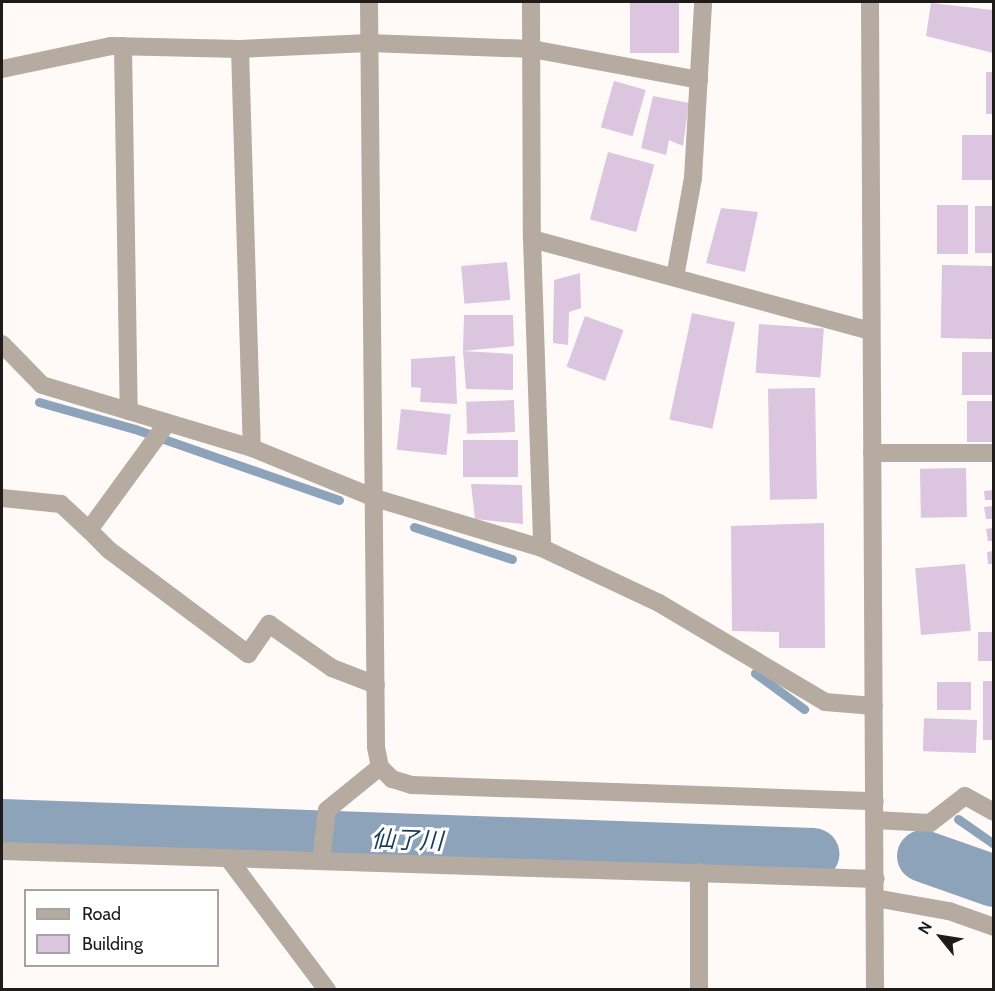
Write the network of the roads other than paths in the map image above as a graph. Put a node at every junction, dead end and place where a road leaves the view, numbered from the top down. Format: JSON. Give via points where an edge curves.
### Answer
{"nodes":[{"id":1,"x":369,"y":2,"type":"edge"},
{"id":2,"x":531,"y":2,"type":"edge"},
{"id":3,"x":703,"y":2,"type":"edge"},
{"id":4,"x":870,"y":2,"type":"edge"},
{"id":5,"x":369,"y":43,"type":"junction"},
{"id":6,"x":123,"y":46,"type":"junction"},
{"id":7,"x":532,"y":48,"type":"junction"},
{"id":8,"x":240,"y":49,"type":"junction"},
{"id":9,"x":2,"y":69,"type":"edge"},
{"id":10,"x":699,"y":80,"type":"junction"},
{"id":11,"x":532,"y":239,"type":"junction"},
{"id":12,"x":675,"y":277,"type":"junction"},
{"id":13,"x":871,"y":331,"type":"junction"},
{"id":14,"x":2,"y":344,"type":"edge"},
{"id":15,"x":129,"y":411,"type":"junction"},
{"id":16,"x":166,"y":424,"type":"junction"},
{"id":17,"x":252,"y":448,"type":"junction"},
{"id":18,"x":872,"y":453,"type":"junction"},
{"id":19,"x":993,"y":453,"type":"edge"},
{"id":20,"x":2,"y":498,"type":"edge"},
{"id":21,"x":375,"y":498,"type":"junction"},
{"id":22,"x":89,"y":530,"type":"junction"},
{"id":23,"x":542,"y":548,"type":"junction"},
{"id":24,"x":376,"y":685,"type":"junction"},
{"id":25,"x":873,"y":706,"type":"junction"},
{"id":26,"x":380,"y":767,"type":"junction"},
{"id":27,"x":874,"y":801,"type":"junction"},
{"id":28,"x":993,"y":812,"type":"edge"},
{"id":29,"x":875,"y":820,"type":"junction"},
{"id":30,"x":2,"y":851,"type":"edge"},
{"id":31,"x":321,"y":857,"type":"junction"},
{"id":32,"x":228,"y":858,"type":"junction"},
{"id":33,"x":699,"y":873,"type":"junction"},
{"id":34,"x":876,"y":879,"type":"junction"},
{"id":35,"x":875,"y":898,"type":"junction"},
{"id":36,"x":993,"y":927,"type":"edge"},
{"id":37,"x":327,"y":990,"type":"edge"},
{"id":38,"x":699,"y":990,"type":"edge"},
{"id":39,"x":875,"y":990,"type":"edge"}],
"edges":[{"from":1,"to":5,"type":"street"},
{"from":2,"to":7,"type":"street"},
{"from":3,"to":10,"type":"street"},
{"from":4,"to":13,"type":"street"},
{"from":5,"to":7,"type":"street"},
{"from":5,"to":8,"type":"street"},
{"from":5,"to":21,"type":"street"},
{"from":6,"to":8,"type":"street"},
{"from":6,"to":9,"type":"street"},
{"from":6,"to":15,"type":"street"},
{"from":7,"to":10,"type":"street"},
{"from":7,"to":11,"type":"street"},
{"from":8,"to":17,"type":"street"},
{"from":10,"to":12,"type":"street","via":[[693,178]]},
{"from":11,"to":12,"type":"street"},
{"from":11,"to":23,"type":"street"},
{"from":12,"to":13,"type":"street"},
{"from":13,"to":18,"type":"street"},
{"from":14,"to":15,"type":"street","via":[[42,385]]},
{"from":15,"to":16,"type":"street"},
{"from":16,"to":17,"type":"street"},
{"from":16,"to":22,"type":"street"},
{"from":17,"to":21,"type":"street"},
{"from":18,"to":19,"type":"street"},
{"from":18,"to":25,"type":"street"},
{"from":20,"to":22,"type":"street","via":[[61,504]]},
{"from":21,"to":23,"type":"street"},
{"from":21,"to":24,"type":"street"},
{"from":22,"to":24,"type":"street","via":[[109,550],[248,654],[269,624],[332,668]]},
{"from":23,"to":25,"type":"street","via":[[659,603],[825,702]]},
{"from":24,"to":26,"type":"street"},
{"from":25,"to":27,"type":"street"},
{"from":26,"to":27,"type":"street","via":[[392,779],[412,785]]},
{"from":26,"to":31,"type":"street","via":[[336,799],[323,825]]},
{"from":27,"to":29,"type":"street"},
{"from":28,"to":29,"type":"street","via":[[965,796],[930,823]]},
{"from":29,"to":34,"type":"street"},
{"from":30,"to":32,"type":"street"},
{"from":31,"to":32,"type":"street"},
{"from":31,"to":33,"type":"street"},
{"from":32,"to":37,"type":"street"},
{"from":33,"to":34,"type":"street"},
{"from":33,"to":38,"type":"street"},
{"from":34,"to":35,"type":"street"},
{"from":35,"to":36,"type":"street","via":[[949,911]]},
{"from":35,"to":39,"type":"street"}]}
